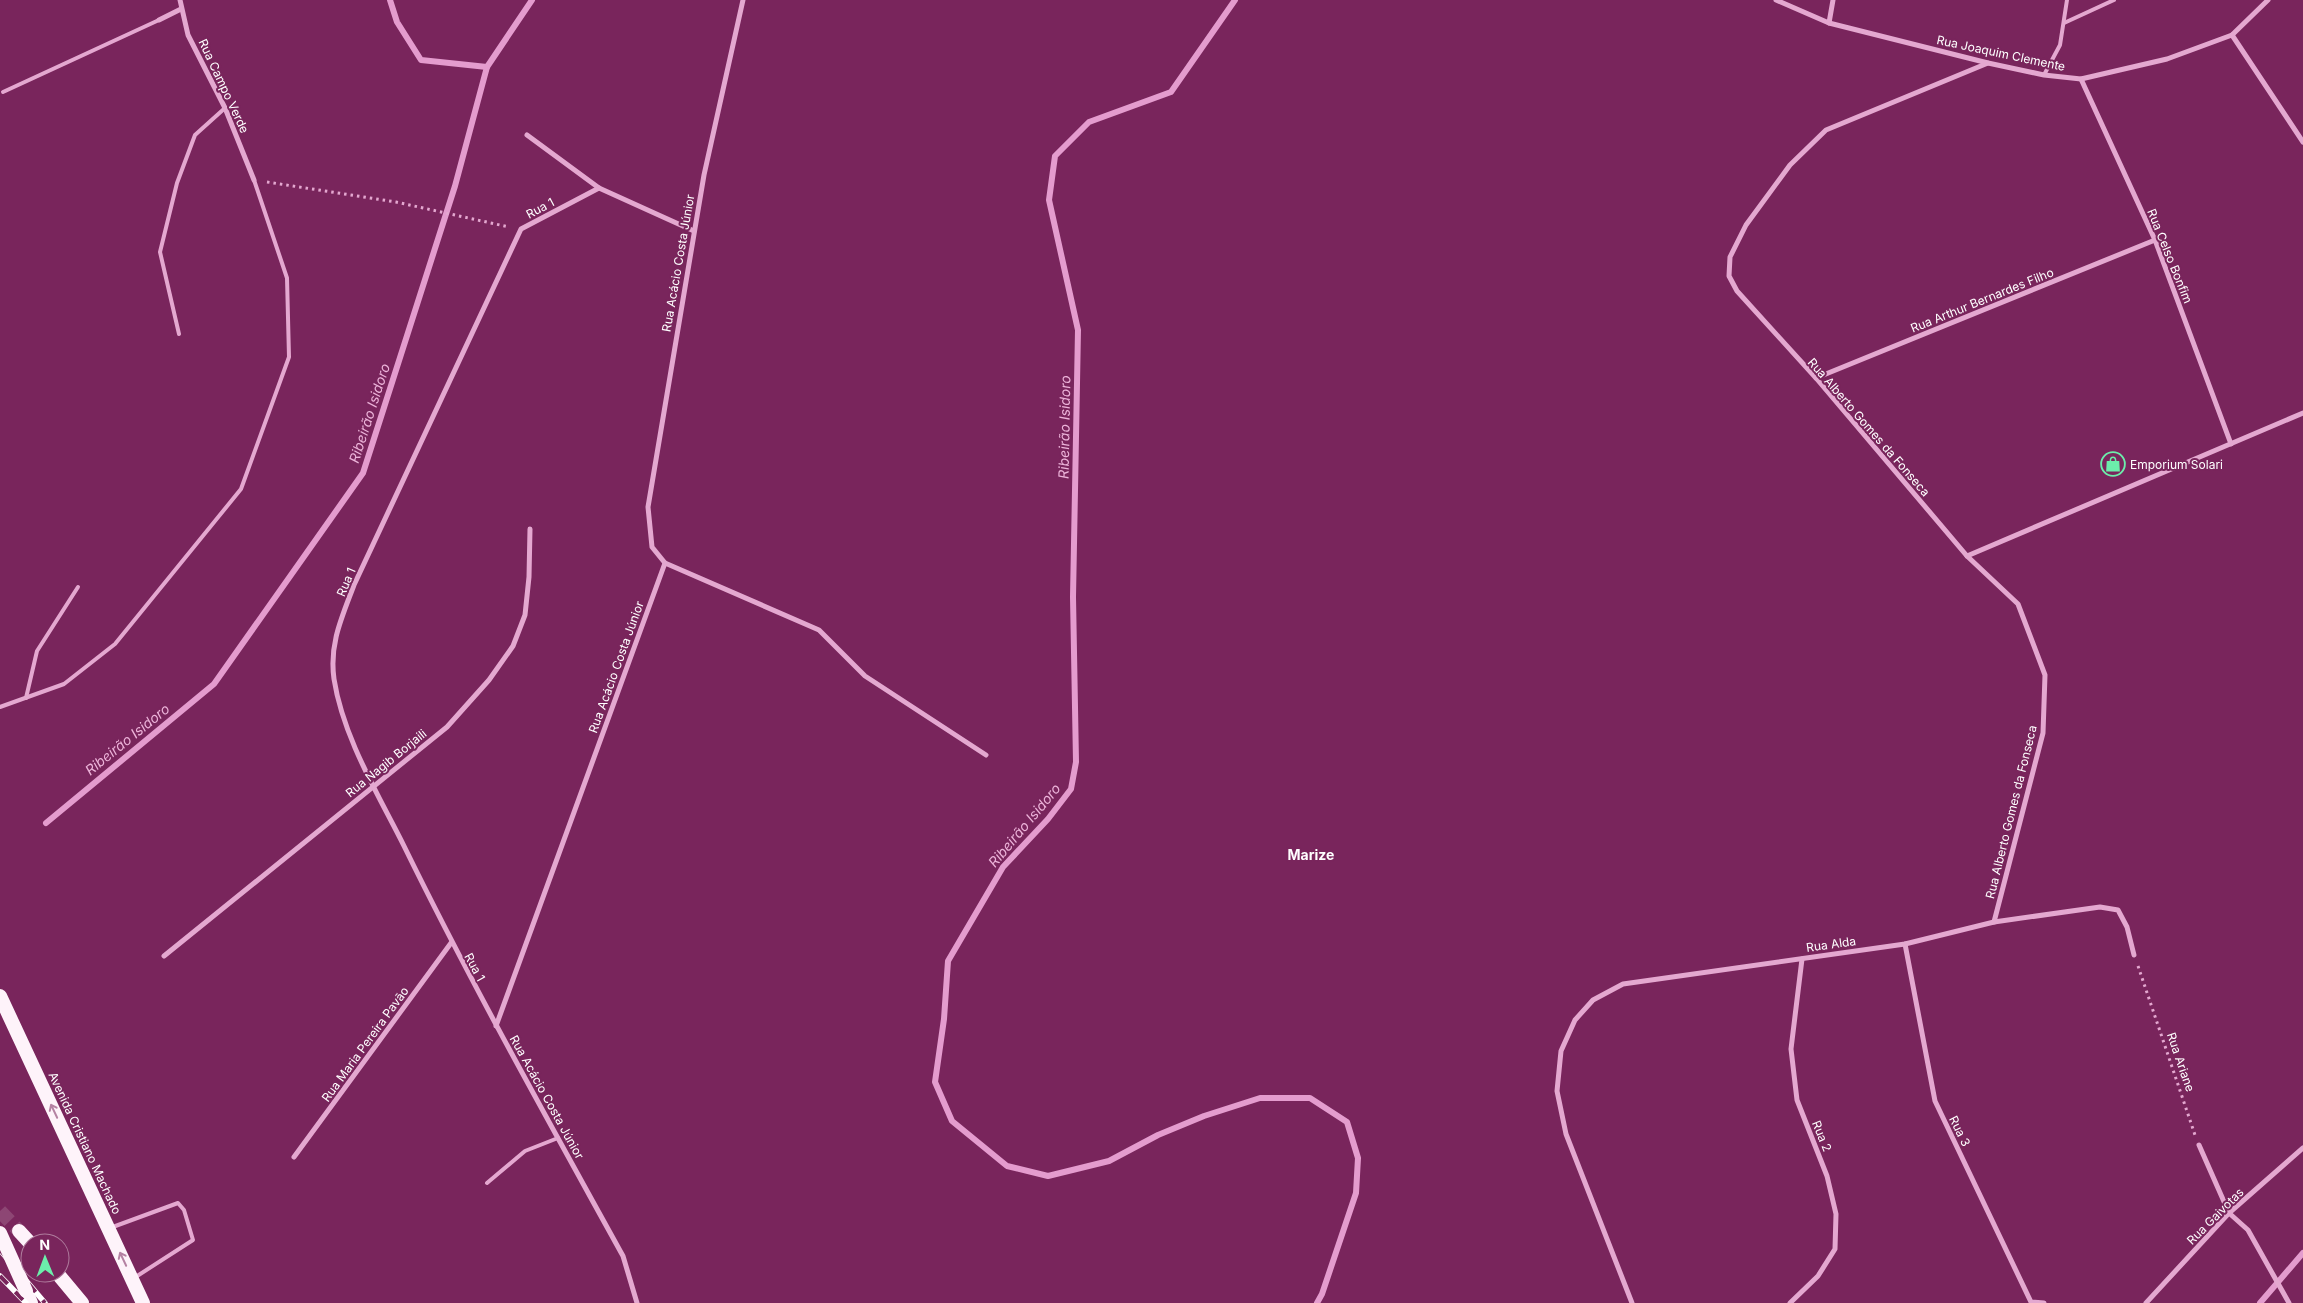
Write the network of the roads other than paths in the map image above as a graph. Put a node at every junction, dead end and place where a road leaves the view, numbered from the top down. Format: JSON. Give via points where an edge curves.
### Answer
{"nodes":[{"id":1,"x":180,"y":0,"type":"edge"},
{"id":2,"x":743,"y":0,"type":"edge"},
{"id":3,"x":1776,"y":0,"type":"edge"},
{"id":4,"x":1833,"y":0,"type":"edge"},
{"id":5,"x":2068,"y":0,"type":"edge"},
{"id":6,"x":2114,"y":0,"type":"edge"},
{"id":7,"x":2268,"y":0,"type":"edge"},
{"id":8,"x":181,"y":10,"type":"junction"},
{"id":9,"x":160,"y":20,"type":"joint"},
{"id":10,"x":1829,"y":23,"type":"junction"},
{"id":11,"x":2064,"y":23,"type":"junction"},
{"id":12,"x":2232,"y":35,"type":"junction"},
{"id":13,"x":1988,"y":63,"type":"junction"},
{"id":14,"x":2044,"y":75,"type":"junction"},
{"id":15,"x":2081,"y":79,"type":"junction"},
{"id":16,"x":3,"y":92,"type":"dead end"},
{"id":17,"x":225,"y":108,"type":"junction"},
{"id":18,"x":526,"y":134,"type":"dead end"},
{"id":19,"x":2303,"y":142,"type":"edge"},
{"id":20,"x":254,"y":180,"type":"joint"},
{"id":21,"x":599,"y":188,"type":"junction"},
{"id":22,"x":694,"y":231,"type":"junction"},
{"id":23,"x":2155,"y":240,"type":"junction"},
{"id":24,"x":179,"y":334,"type":"dead end"},
{"id":25,"x":1816,"y":378,"type":"junction"},
{"id":26,"x":2303,"y":413,"type":"edge"},
{"id":27,"x":2231,"y":444,"type":"junction"},
{"id":28,"x":530,"y":530,"type":"dead end"},
{"id":29,"x":1966,"y":556,"type":"junction"},
{"id":30,"x":665,"y":563,"type":"junction"},
{"id":31,"x":78,"y":587,"type":"dead end"},
{"id":32,"x":26,"y":698,"type":"junction"},
{"id":33,"x":0,"y":707,"type":"edge"},
{"id":34,"x":986,"y":755,"type":"dead end"},
{"id":35,"x":374,"y":785,"type":"junction"},
{"id":36,"x":1994,"y":922,"type":"junction"},
{"id":37,"x":451,"y":943,"type":"junction"},
{"id":38,"x":1905,"y":944,"type":"junction"},
{"id":39,"x":164,"y":956,"type":"dead end"},
{"id":40,"x":2134,"y":956,"type":"road end"},
{"id":41,"x":1802,"y":958,"type":"junction"},
{"id":42,"x":0,"y":996,"type":"edge"},
{"id":43,"x":496,"y":1026,"type":"junction"},
{"id":44,"x":558,"y":1138,"type":"junction"},
{"id":45,"x":2199,"y":1145,"type":"road end"},
{"id":46,"x":2303,"y":1148,"type":"edge"},
{"id":47,"x":294,"y":1157,"type":"dead end"},
{"id":48,"x":487,"y":1183,"type":"dead end"},
{"id":49,"x":2229,"y":1213,"type":"junction"},
{"id":50,"x":109,"y":1229,"type":"junction"},
{"id":51,"x":0,"y":1233,"type":"edge"},
{"id":52,"x":132,"y":1279,"type":"junction"},
{"id":53,"x":65,"y":1283,"type":"edge"},
{"id":54,"x":28,"y":1297,"type":"edge"},
{"id":55,"x":82,"y":1303,"type":"edge"},
{"id":56,"x":143,"y":1303,"type":"edge"},
{"id":57,"x":637,"y":1303,"type":"edge"},
{"id":58,"x":1632,"y":1303,"type":"edge"},
{"id":59,"x":1790,"y":1303,"type":"edge"},
{"id":60,"x":2044,"y":1303,"type":"edge"},
{"id":61,"x":2146,"y":1303,"type":"edge"},
{"id":62,"x":2289,"y":1303,"type":"edge"}],
"edges":[{"from":1,"to":8,"type":"street","name":"Rua Campo Verde"},
{"from":2,"to":22,"type":"street","name":"Rua Acácio Costa Júnior"},
{"from":3,"to":10,"type":"street","name":"Rua Joaquim Clemente"},
{"from":4,"to":10,"type":"street"},
{"from":5,"to":11,"type":"lane"},
{"from":6,"to":11,"type":"lane"},
{"from":7,"to":12,"type":"street","name":"Rua Joaquim Clemente"},
{"from":8,"to":9,"type":"street"},
{"from":8,"to":17,"type":"street","name":"Rua Campo Verde","via":[[188,35]]},
{"from":9,"to":16,"type":"lane"},
{"from":10,"to":13,"type":"street","name":"Rua Joaquim Clemente"},
{"from":11,"to":14,"type":"lane","via":[[2060,45]]},
{"from":12,"to":15,"type":"street","name":"Rua Joaquim Clemente","via":[[2168,59]]},
{"from":12,"to":19,"type":"street"},
{"from":13,"to":14,"type":"street","name":"Rua Joaquim Clemente"},
{"from":13,"to":25,"type":"street","name":"Rua Alberto Gomes da Fonseca","via":[[1826,130],[1790,165],[1746,225],[1730,257],[1729,276],[1737,291]]},
{"from":14,"to":15,"type":"street","name":"Rua Joaquim Clemente"},
{"from":15,"to":23,"type":"street","name":"Rua Celso Bonfim"},
{"from":17,"to":20,"type":"street","name":"Rua Campo Verde"},
{"from":17,"to":24,"type":"lane","via":[[196,135],[177,183],[160,252]]},
{"from":18,"to":21,"type":"street"},
{"from":20,"to":32,"type":"lane","via":[[287,278],[289,357],[242,489],[115,644],[64,684]]},
{"from":21,"to":22,"type":"street"},
{"from":21,"to":35,"type":"street","name":"Rua 1","via":[[521,230],[354,585],[334,640],[334,678],[343,719]]},
{"from":22,"to":30,"type":"street","name":"Rua Acácio Costa Júnior","via":[[648,507],[652,547]]},
{"from":23,"to":25,"type":"street","name":"Rua Arthur Bernardes Filho"},
{"from":23,"to":27,"type":"street","name":"Rua Celso Bonfim"},
{"from":25,"to":29,"type":"street","name":"Rua Alberto Gomes da Fonseca"},
{"from":26,"to":27,"type":"street"},
{"from":27,"to":29,"type":"street"},
{"from":28,"to":35,"type":"street","name":"Rua Nagib Borjaili","via":[[525,615],[513,646],[489,680],[447,726]]},
{"from":29,"to":36,"type":"street","name":"Rua Alberto Gomes da Fonseca","via":[[2018,604],[2045,675],[2043,733]]},
{"from":30,"to":34,"type":"street","via":[[819,630],[865,676]]},
{"from":30,"to":43,"type":"street","name":"Rua Acácio Costa Júnior"},
{"from":31,"to":32,"type":"lane","via":[[37,651]]},
{"from":32,"to":33,"type":"lane"},
{"from":35,"to":37,"type":"street","name":"Rua 1"},
{"from":35,"to":39,"type":"street","name":"Rua Nagib Borjaili"},
{"from":36,"to":38,"type":"street","name":"Rua Alda"},
{"from":36,"to":40,"type":"street","name":"Rua Alda","via":[[2100,908],[2118,910],[2128,927]]},
{"from":37,"to":43,"type":"street","name":"Rua 1"},
{"from":37,"to":47,"type":"street","name":"Rua Maria Pereira Pavão"},
{"from":38,"to":41,"type":"street","name":"Rua Alda"},
{"from":38,"to":60,"type":"street","name":"Rua 3","via":[[1935,1101],[2031,1302]]},
{"from":41,"to":58,"type":"street","name":"Rua Alda","via":[[1623,984],[1593,1000],[1575,1020],[1561,1051],[1557,1092],[1564,1126]]},
{"from":41,"to":59,"type":"street","name":"Rua 2","via":[[1791,1049],[1797,1100],[1827,1176],[1836,1214],[1836,1231],[1835,1249],[1818,1276]]},
{"from":50,"to":42,"type":"highway","name":"Avenida Cristiano Machado","one_way":true},
{"from":43,"to":44,"type":"street","name":"Rua Acácio Costa Júnior"},
{"from":44,"to":48,"type":"lane","via":[[525,1151]]},
{"from":44,"to":57,"type":"street","name":"Rua Acácio Costa Júnior","via":[[623,1256]]},
{"from":45,"to":49,"type":"street"},
{"from":46,"to":49,"type":"street","name":"Rua Gaivotas"},
{"from":49,"to":61,"type":"street","name":"Rua Gaivotas"},
{"from":49,"to":62,"type":"street","via":[[2248,1230]]},
{"from":52,"to":50,"type":"highway","name":"Avenida Cristiano Machado","one_way":true},
{"from":50,"to":52,"type":"lane","via":[[178,1202],[184,1210],[192,1240]]},
{"from":51,"to":54,"type":"highway","bridge":true},
{"from":52,"to":56,"type":"highway","name":"Avenida Cristiano Machado"},
{"from":53,"to":55,"type":"highway"}]}
